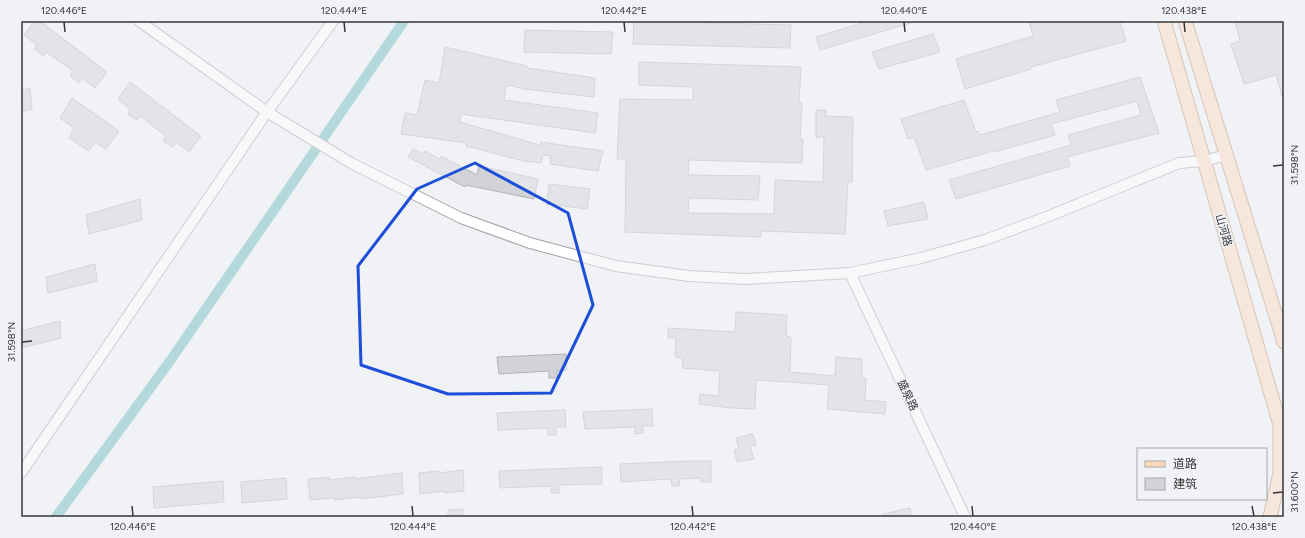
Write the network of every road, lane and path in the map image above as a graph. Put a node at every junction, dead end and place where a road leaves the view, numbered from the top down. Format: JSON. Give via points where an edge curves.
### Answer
{"nodes":[{"id":1,"x":140,"y":21,"type":"edge"},
{"id":2,"x":333,"y":21,"type":"edge"},
{"id":3,"x":1164,"y":21,"type":"edge"},
{"id":4,"x":1185,"y":21,"type":"edge"},
{"id":5,"x":267,"y":112,"type":"junction"},
{"id":6,"x":1226,"y":155,"type":"junction"},
{"id":7,"x":1203,"y":161,"type":"junction"},
{"id":8,"x":850,"y":273,"type":"junction"},
{"id":9,"x":1284,"y":342,"type":"edge"},
{"id":10,"x":1279,"y":421,"type":"junction"},
{"id":11,"x":1284,"y":439,"type":"edge"},
{"id":12,"x":21,"y":474,"type":"edge"},
{"id":13,"x":965,"y":517,"type":"edge"},
{"id":14,"x":1270,"y":517,"type":"edge"}],
"edges":[{"from":1,"to":5,"type":"street"},
{"from":2,"to":5,"type":"street"},
{"from":3,"to":7,"type":"main road","name":"山河路"},
{"from":4,"to":6,"type":"main road"},
{"from":5,"to":8,"type":"street","via":[[351,163],[462,218],[530,243],[616,266],[689,276],[745,279]]},
{"from":5,"to":12,"type":"street"},
{"from":6,"to":7,"type":"street"},
{"from":6,"to":9,"type":"main road"},
{"from":7,"to":8,"type":"street","via":[[1179,163],[985,240],[921,258]]},
{"from":7,"to":10,"type":"main road","name":"山河路"},
{"from":8,"to":13,"type":"street","name":"盛泉路"},
{"from":10,"to":11,"type":"main road","name":"山河路"},
{"from":10,"to":14,"type":"main road","via":[[1280,474]]}]}
